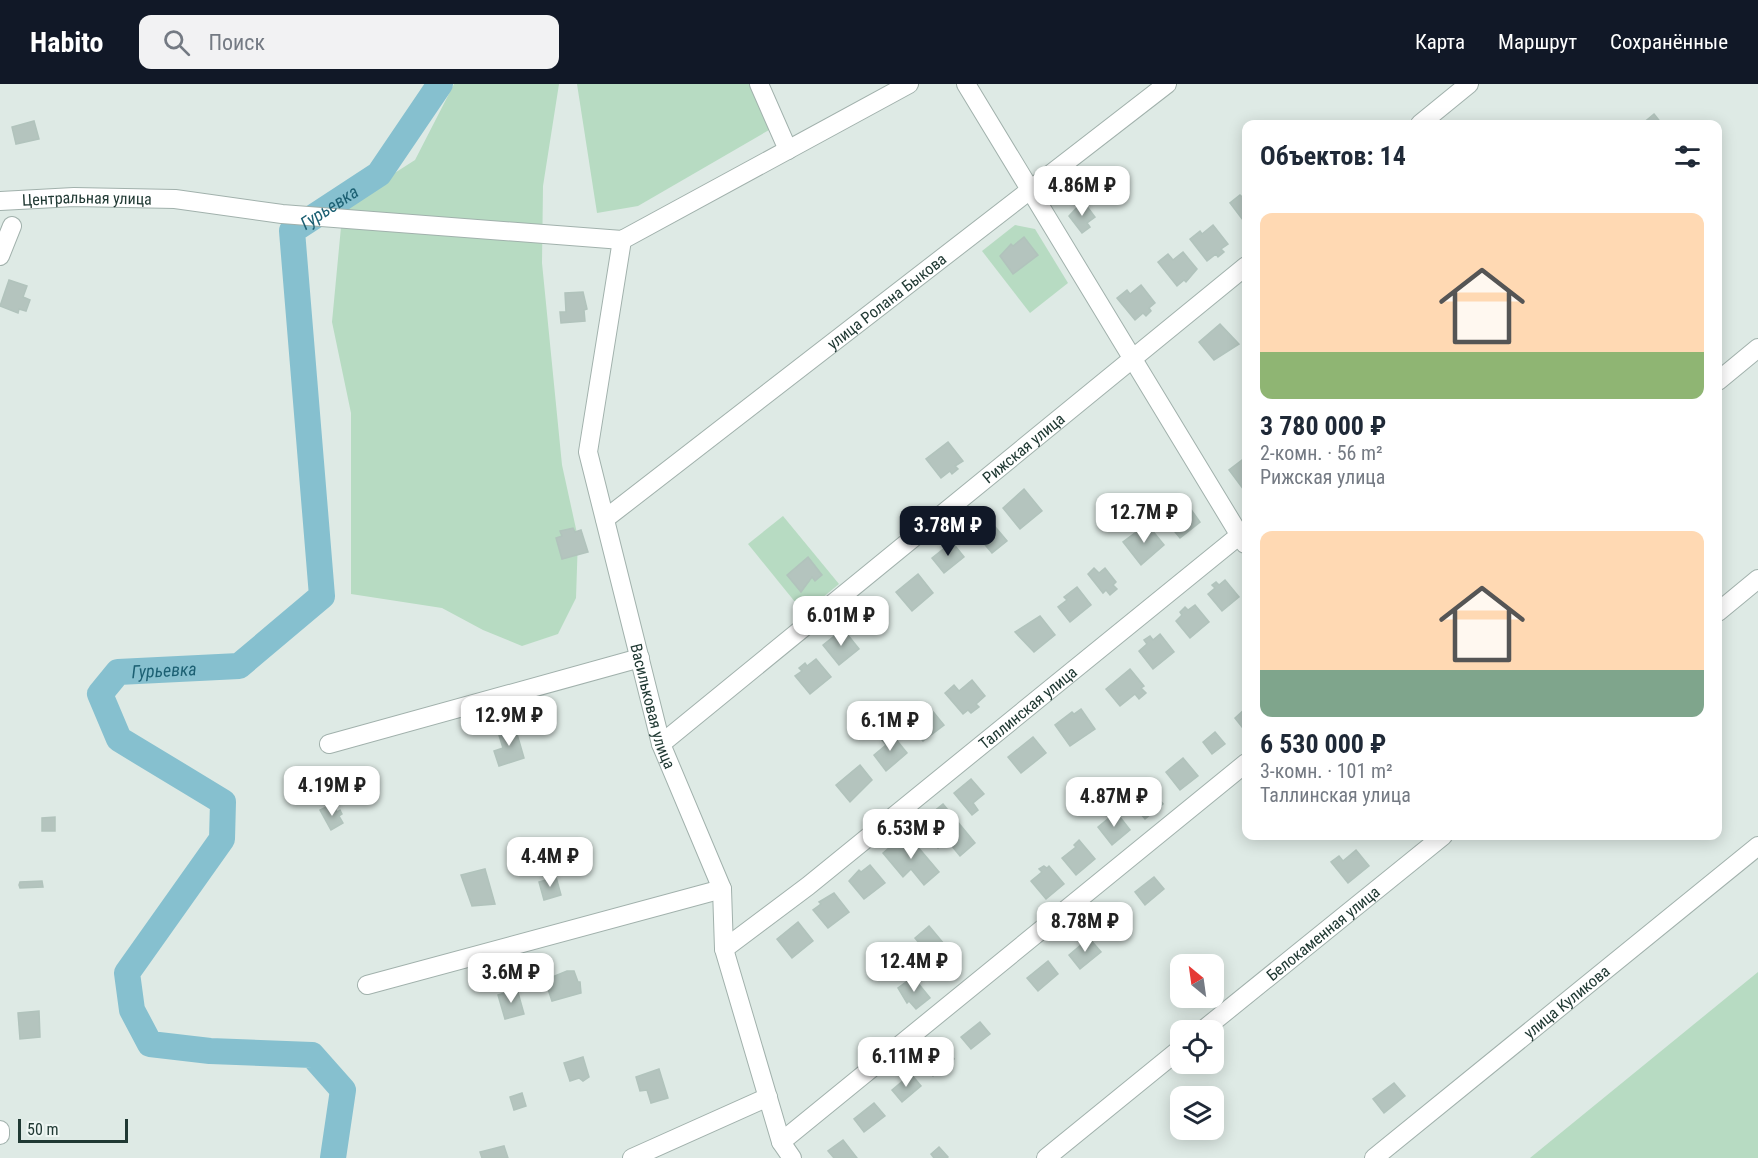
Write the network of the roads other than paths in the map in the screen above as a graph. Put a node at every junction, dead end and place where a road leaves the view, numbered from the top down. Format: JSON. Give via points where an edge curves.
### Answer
{"nodes":[{"id":1,"x":759,"y":84,"type":"edge"},
{"id":2,"x":909,"y":84,"type":"edge"},
{"id":3,"x":966,"y":84,"type":"edge"},
{"id":4,"x":1167,"y":84,"type":"edge"},
{"id":5,"x":1469,"y":84,"type":"edge"},
{"id":6,"x":1425,"y":120,"type":"edge"},
{"id":7,"x":788,"y":150,"type":"junction"},
{"id":8,"x":1030,"y":191,"type":"junction"},
{"id":9,"x":0,"y":201,"type":"edge"},
{"id":10,"x":12,"y":226,"type":"dead end"},
{"id":11,"x":622,"y":240,"type":"junction"},
{"id":12,"x":0,"y":256,"type":"edge"},
{"id":13,"x":1242,"y":269,"type":"edge"},
{"id":14,"x":1758,"y":348,"type":"edge"},
{"id":15,"x":1131,"y":360,"type":"junction"},
{"id":16,"x":1722,"y":378,"type":"edge"},
{"id":17,"x":605,"y":519,"type":"junction"},
{"id":18,"x":1242,"y":534,"type":"edge"},
{"id":19,"x":1242,"y":539,"type":"edge"},
{"id":20,"x":1758,"y":579,"type":"edge"},
{"id":21,"x":1722,"y":609,"type":"edge"},
{"id":22,"x":640,"y":658,"type":"junction"},
{"id":23,"x":328,"y":744,"type":"dead end"},
{"id":24,"x":661,"y":744,"type":"junction"},
{"id":25,"x":1242,"y":767,"type":"edge"},
{"id":26,"x":1438,"y":840,"type":"edge"},
{"id":27,"x":1758,"y":846,"type":"edge"},
{"id":28,"x":722,"y":889,"type":"junction"},
{"id":29,"x":724,"y":949,"type":"junction"},
{"id":30,"x":367,"y":985,"type":"dead end"},
{"id":31,"x":1215,"y":1020,"type":"edge"},
{"id":32,"x":1170,"y":1057,"type":"edge"},
{"id":33,"x":768,"y":1097,"type":"junction"},
{"id":34,"x":0,"y":1130,"type":"edge"},
{"id":35,"x":0,"y":1135,"type":"edge"},
{"id":36,"x":780,"y":1142,"type":"junction"},
{"id":37,"x":632,"y":1158,"type":"edge"},
{"id":38,"x":792,"y":1158,"type":"edge"},
{"id":39,"x":1046,"y":1158,"type":"edge"},
{"id":40,"x":1374,"y":1158,"type":"edge"}],
"edges":[{"from":1,"to":7,"type":"street"},
{"from":2,"to":7,"type":"street"},
{"from":3,"to":8,"type":"street"},
{"from":4,"to":8,"type":"street","name":"улица Ролана Быкова"},
{"from":5,"to":6,"type":"street"},
{"from":7,"to":11,"type":"street"},
{"from":8,"to":15,"type":"street"},
{"from":8,"to":17,"type":"street","name":"улица Ролана Быкова"},
{"from":9,"to":11,"type":"street","name":"Центральная улица","via":[[74,197],[175,199],[282,214]]},
{"from":10,"to":12,"type":"street"},
{"from":11,"to":17,"type":"street","name":"Васильковая улица","via":[[588,452]]},
{"from":13,"to":15,"type":"street","name":"Рижская улица"},
{"from":14,"to":16,"type":"street"},
{"from":15,"to":18,"type":"street"},
{"from":15,"to":24,"type":"street","name":"Рижская улица"},
{"from":17,"to":22,"type":"street","name":"Васильковая улица"},
{"from":19,"to":29,"type":"street","name":"Таллинская улица"},
{"from":20,"to":21,"type":"street"},
{"from":22,"to":23,"type":"street"},
{"from":22,"to":24,"type":"street","name":"Васильковая улица"},
{"from":24,"to":28,"type":"street","name":"Васильковая улица"},
{"from":25,"to":36,"type":"street"},
{"from":26,"to":31,"type":"street","name":"Белокаменная улица"},
{"from":27,"to":40,"type":"street","name":"улица Куликова"},
{"from":28,"to":29,"type":"street","name":"Васильковая улица"},
{"from":28,"to":30,"type":"street"},
{"from":29,"to":33,"type":"street","name":"Васильковая улица"},
{"from":32,"to":39,"type":"street"},
{"from":33,"to":36,"type":"street","name":"Васильковая улица"},
{"from":33,"to":37,"type":"street"},
{"from":34,"to":35,"type":"street"},
{"from":36,"to":38,"type":"street","name":"Васильковая улица"}]}
